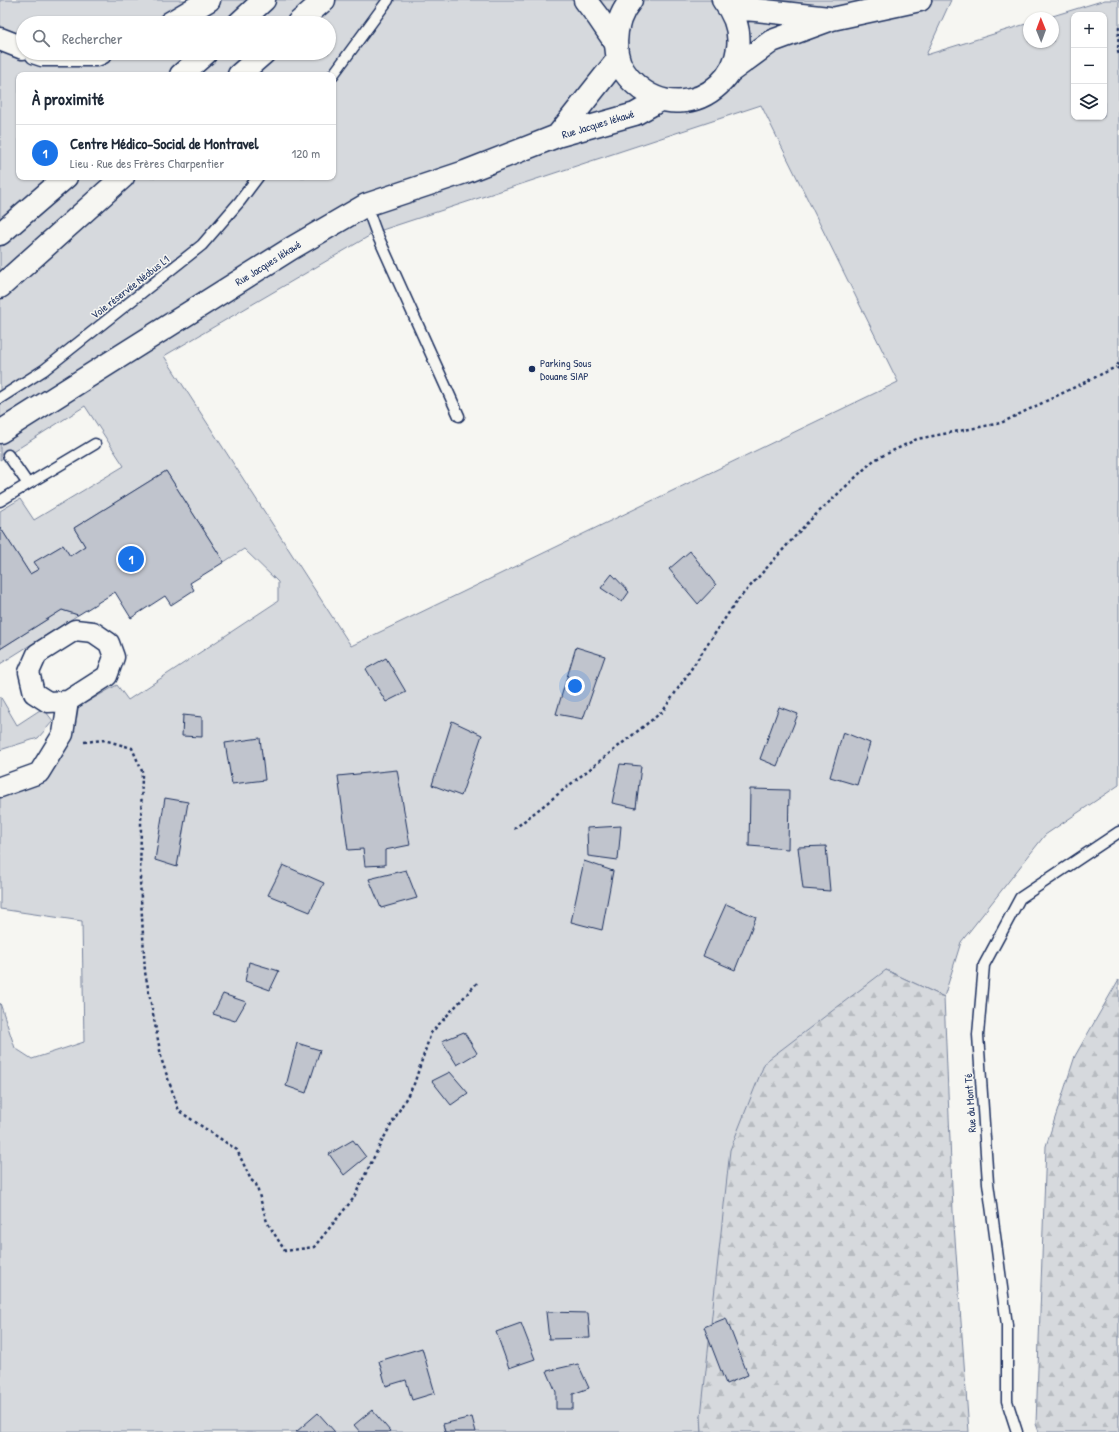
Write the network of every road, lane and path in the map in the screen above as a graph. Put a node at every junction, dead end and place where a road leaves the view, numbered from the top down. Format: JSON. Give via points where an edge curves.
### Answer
{"nodes":[{"id":1,"x":209,"y":0,"type":"edge"},
{"id":2,"x":264,"y":0,"type":"edge"},
{"id":3,"x":324,"y":0,"type":"edge"},
{"id":4,"x":388,"y":0,"type":"edge"},
{"id":5,"x":585,"y":0,"type":"edge"},
{"id":6,"x":631,"y":0,"type":"edge"},
{"id":7,"x":920,"y":0,"type":"edge"},
{"id":8,"x":726,"y":4,"type":"edge"},
{"id":9,"x":182,"y":16,"type":"edge"},
{"id":10,"x":247,"y":16,"type":"edge"},
{"id":11,"x":306,"y":16,"type":"edge"},
{"id":12,"x":832,"y":19,"type":"junction"},
{"id":13,"x":1119,"y":27,"type":"edge"},
{"id":14,"x":0,"y":39,"type":"edge"},
{"id":15,"x":16,"y":45,"type":"edge"},
{"id":16,"x":616,"y":50,"type":"junction"},
{"id":17,"x":1119,"y":56,"type":"edge"},
{"id":18,"x":198,"y":60,"type":"edge"},
{"id":19,"x":256,"y":60,"type":"edge"},
{"id":20,"x":731,"y":71,"type":"junction"},
{"id":21,"x":184,"y":72,"type":"edge"},
{"id":22,"x":242,"y":72,"type":"edge"},
{"id":23,"x":335,"y":72,"type":"edge"},
{"id":24,"x":660,"y":100,"type":"junction"},
{"id":25,"x":557,"y":136,"type":"junction"},
{"id":26,"x":63,"y":180,"type":"edge"},
{"id":27,"x":120,"y":180,"type":"edge"},
{"id":28,"x":256,"y":180,"type":"edge"},
{"id":29,"x":366,"y":205,"type":"junction"},
{"id":30,"x":0,"y":234,"type":"edge"},
{"id":31,"x":0,"y":287,"type":"edge"},
{"id":32,"x":1119,"y":363,"type":"edge"},
{"id":33,"x":1116,"y":367,"type":"junction"},
{"id":34,"x":1119,"y":369,"type":"edge"},
{"id":35,"x":0,"y":398,"type":"edge"},
{"id":36,"x":459,"y":416,"type":"dead end"},
{"id":37,"x":0,"y":432,"type":"edge"},
{"id":38,"x":95,"y":444,"type":"dead end"},
{"id":39,"x":8,"y":455,"type":"dead end"},
{"id":40,"x":28,"y":484,"type":"junction"},
{"id":41,"x":0,"y":501,"type":"edge"},
{"id":42,"x":68,"y":701,"type":"dead end"},
{"id":43,"x":56,"y":746,"type":"junction"},
{"id":44,"x":0,"y":787,"type":"edge"},
{"id":45,"x":514,"y":828,"type":"dead end"},
{"id":46,"x":1119,"y":832,"type":"edge"},
{"id":47,"x":477,"y":983,"type":"dead end"},
{"id":48,"x":1017,"y":1432,"type":"edge"}],
"edges":[{"from":1,"to":9,"type":"main road"},
{"from":2,"to":10,"type":"main road"},
{"from":3,"to":11,"type":"main road"},
{"from":4,"to":23,"type":"lane"},
{"from":5,"to":16,"type":"main road","via":[[598,17]]},
{"from":6,"to":16,"type":"main road","via":[[624,8],[617,24]]},
{"from":7,"to":12,"type":"main road"},
{"from":8,"to":12,"type":"main road"},
{"from":8,"to":20,"type":"main road","via":[[736,23],[739,40],[737,56]]},
{"from":12,"to":20,"type":"main road","via":[[772,41]]},
{"from":13,"to":17,"type":"path"},
{"from":14,"to":15,"type":"main road"},
{"from":16,"to":24,"type":"main road","via":[[627,77],[642,91]]},
{"from":16,"to":25,"type":"main road","name":"Rue Jacques Iékawé"},
{"from":18,"to":21,"type":"main road"},
{"from":19,"to":22,"type":"main road"},
{"from":20,"to":24,"type":"main road","via":[[718,87],[700,97],[681,102]]},
{"from":24,"to":25,"type":"main road","name":"Rue Jacques Iékawé","via":[[635,114]]},
{"from":25,"to":29,"type":"main road","name":"Rue Jacques Iékawé","via":[[465,172]]},
{"from":26,"to":30,"type":"main road"},
{"from":27,"to":31,"type":"main road"},
{"from":28,"to":35,"type":"lane","name":"Voie réservée Néobus L1","via":[[202,245],[44,370]]},
{"from":29,"to":36,"type":"lane"},
{"from":29,"to":37,"type":"main road","name":"Rue Jacques Iékawé","via":[[292,248]]},
{"from":32,"to":33,"type":"path"},
{"from":33,"to":34,"type":"path"},
{"from":33,"to":45,"type":"path","via":[[1001,423],[917,439],[874,460],[807,523],[736,602],[663,711]]},
{"from":38,"to":40,"type":"lane"},
{"from":39,"to":40,"type":"lane"},
{"from":40,"to":41,"type":"lane"},
{"from":42,"to":43,"type":"street","via":[[63,734]]},
{"from":43,"to":44,"type":"street","via":[[39,773]]},
{"from":43,"to":47,"type":"path","via":[[104,740],[132,748],[142,771],[140,880],[145,972],[162,1062],[179,1111],[237,1150],[251,1180],[256,1184],[267,1222],[285,1251],[314,1247],[353,1199],[414,1084],[432,1033]]},
{"from":46,"to":48,"type":"lane","name":"Rue du Mont Té","via":[[1020,898],[984,965],[978,1035],[988,1183],[1007,1325],[1007,1401]]}]}
